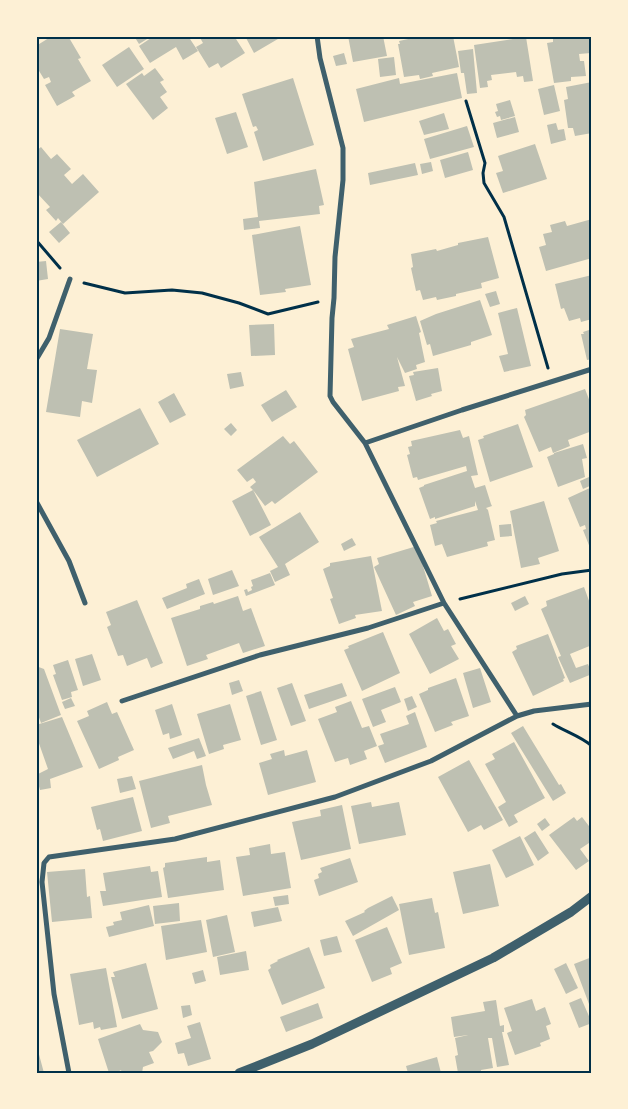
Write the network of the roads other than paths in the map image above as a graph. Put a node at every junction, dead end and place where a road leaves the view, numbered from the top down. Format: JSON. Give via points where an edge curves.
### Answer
{"nodes":[{"id":1,"x":317,"y":36,"type":"edge"},
{"id":2,"x":70,"y":279,"type":"road end"},
{"id":3,"x":36,"y":360,"type":"edge"},
{"id":4,"x":592,"y":369,"type":"edge"},
{"id":5,"x":365,"y":443,"type":"junction"},
{"id":6,"x":36,"y":501,"type":"edge"},
{"id":7,"x":85,"y":603,"type":"dead end"},
{"id":8,"x":444,"y":603,"type":"junction"},
{"id":9,"x":122,"y":701,"type":"dead end"},
{"id":10,"x":592,"y":704,"type":"edge"},
{"id":11,"x":517,"y":716,"type":"junction"},
{"id":12,"x":592,"y":896,"type":"edge"},
{"id":13,"x":69,"y":1073,"type":"edge"},
{"id":14,"x":239,"y":1073,"type":"edge"}],
"edges":[{"from":1,"to":5,"type":"street","via":[[343,148],[330,396]]},
{"from":2,"to":3,"type":"street","via":[[49,338]]},
{"from":4,"to":5,"type":"street"},
{"from":5,"to":8,"type":"street"},
{"from":6,"to":7,"type":"street","via":[[69,560]]},
{"from":8,"to":9,"type":"street","via":[[368,628],[260,655]]},
{"from":8,"to":11,"type":"street"},
{"from":10,"to":11,"type":"street"},
{"from":11,"to":13,"type":"street","via":[[431,761],[335,797],[175,839],[48,857],[44,863],[43,892],[54,994]]},
{"from":12,"to":14,"type":"street","via":[[493,958],[312,1044]]}]}
